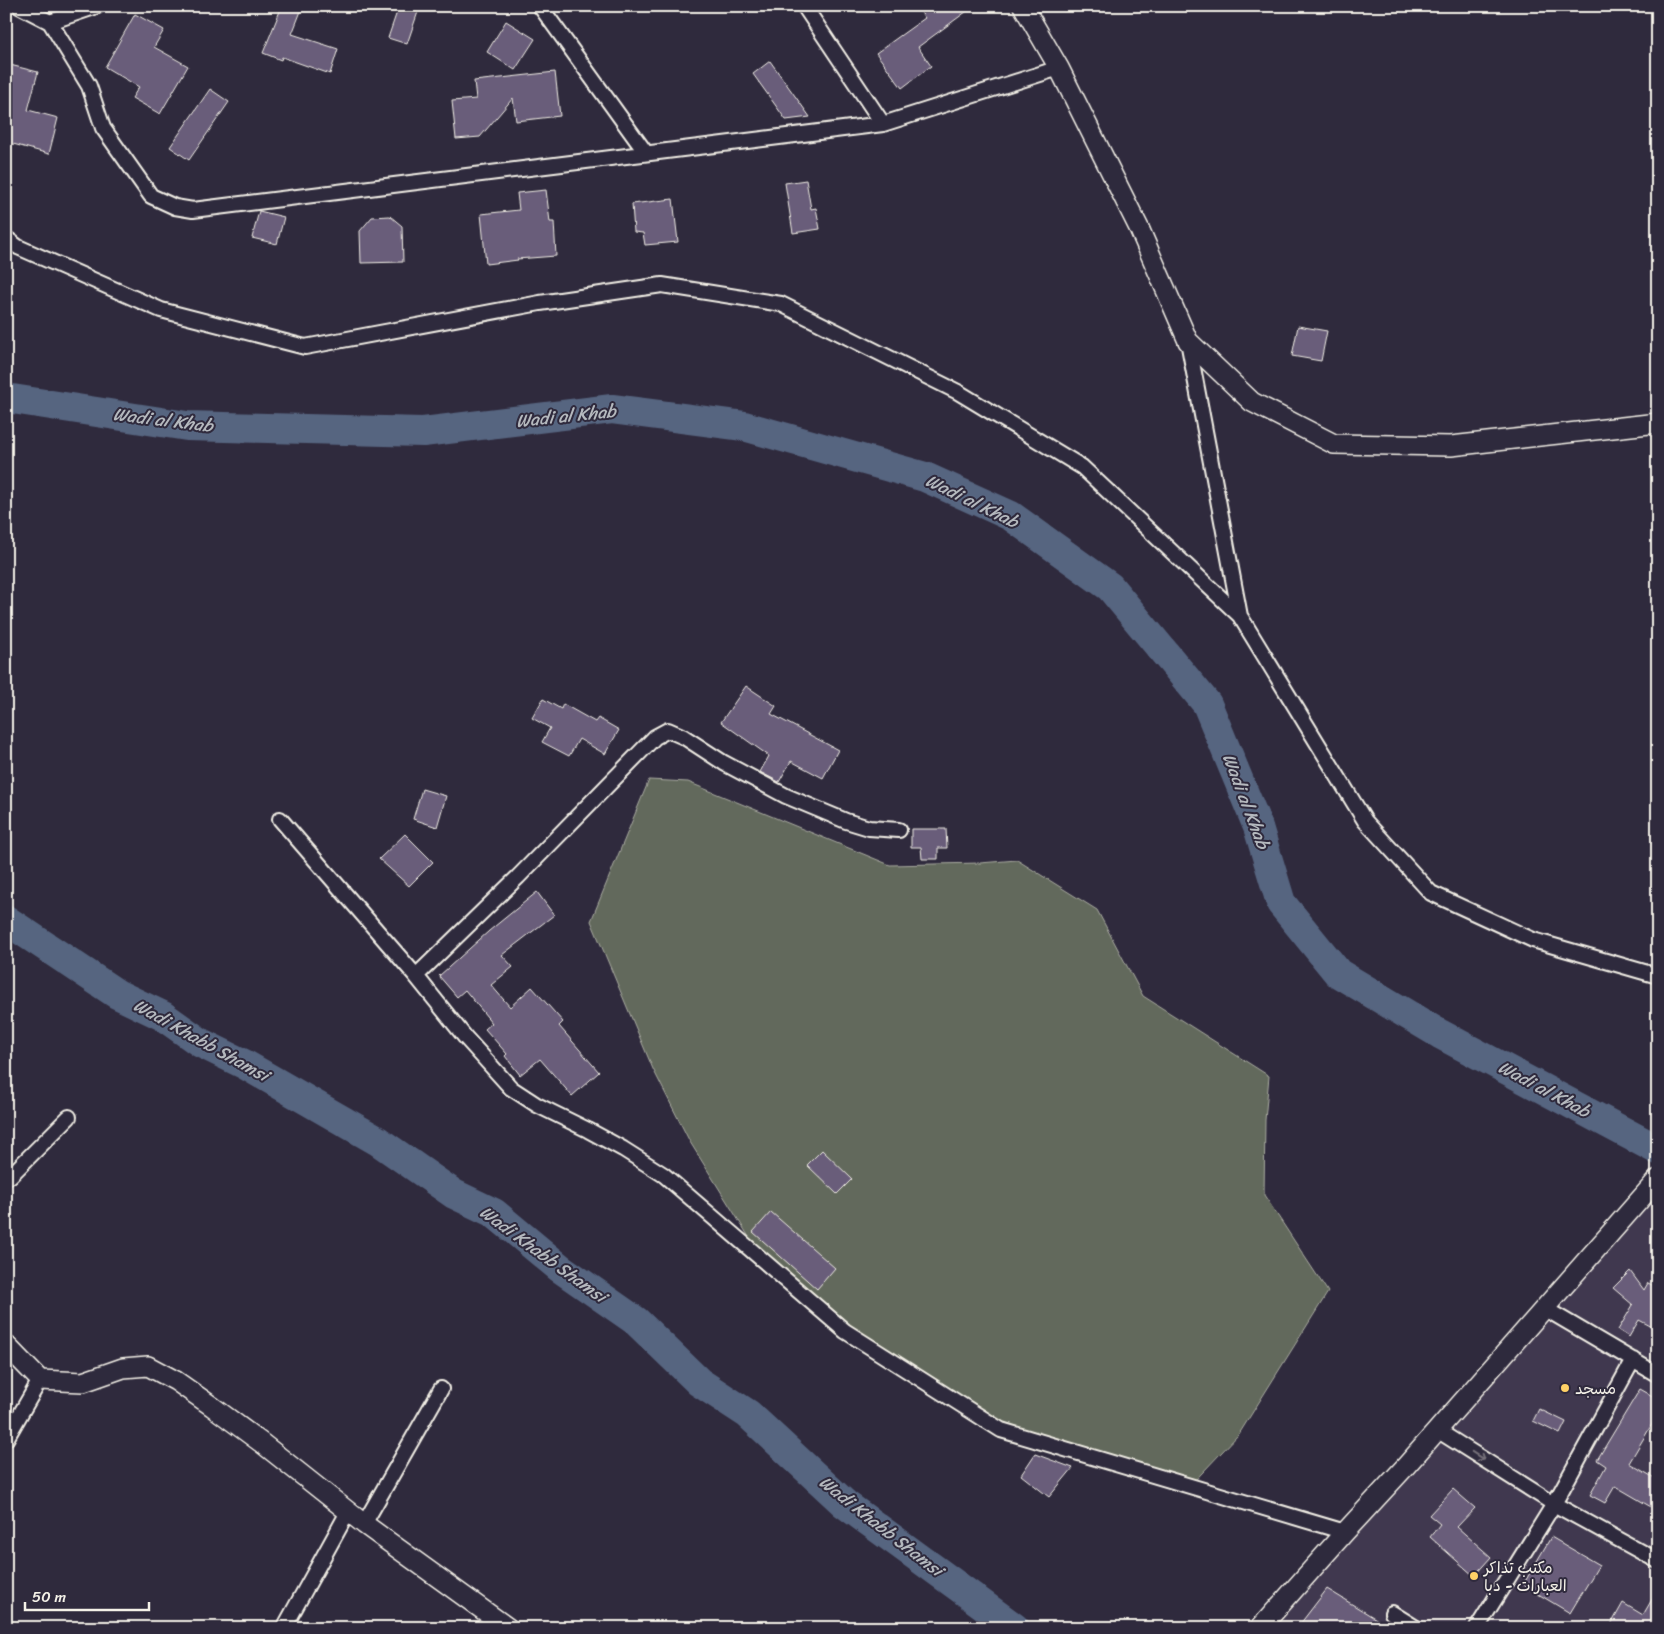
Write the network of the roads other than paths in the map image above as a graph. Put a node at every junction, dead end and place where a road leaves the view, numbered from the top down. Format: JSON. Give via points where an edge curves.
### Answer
{"nodes":[{"id":1,"x":19,"y":6,"type":"edge"},
{"id":2,"x":97,"y":6,"type":"edge"},
{"id":3,"x":540,"y":6,"type":"edge"},
{"id":4,"x":804,"y":6,"type":"edge"},
{"id":5,"x":1023,"y":6,"type":"edge"},
{"id":6,"x":50,"y":22,"type":"junction"},
{"id":7,"x":1059,"y":68,"type":"junction"},
{"id":8,"x":883,"y":124,"type":"junction"},
{"id":9,"x":646,"y":154,"type":"junction"},
{"id":10,"x":6,"y":238,"type":"edge"},
{"id":11,"x":1188,"y":342,"type":"junction"},
{"id":12,"x":1658,"y":423,"type":"edge"},
{"id":13,"x":1240,"y":616,"type":"junction"},
{"id":14,"x":280,"y":819,"type":"dead end"},
{"id":15,"x":899,"y":830,"type":"dead end"},
{"id":16,"x":416,"y":976,"type":"junction"},
{"id":17,"x":1658,"y":976,"type":"edge"},
{"id":18,"x":69,"y":1117,"type":"dead end"},
{"id":19,"x":6,"y":1176,"type":"edge"},
{"id":20,"x":1658,"y":1179,"type":"edge"},
{"id":21,"x":1544,"y":1308,"type":"junction"},
{"id":22,"x":6,"y":1345,"type":"edge"},
{"id":23,"x":1633,"y":1360,"type":"junction"},
{"id":24,"x":1658,"y":1374,"type":"edge"},
{"id":25,"x":40,"y":1380,"type":"junction"},
{"id":26,"x":441,"y":1389,"type":"dead end"},
{"id":27,"x":1437,"y":1430,"type":"junction"},
{"id":28,"x":6,"y":1439,"type":"edge"},
{"id":29,"x":1554,"y":1504,"type":"junction"},
{"id":30,"x":348,"y":1512,"type":"junction"},
{"id":31,"x":364,"y":1524,"type":"junction"},
{"id":32,"x":1344,"y":1532,"type":"junction"},
{"id":33,"x":1658,"y":1561,"type":"edge"},
{"id":34,"x":1392,"y":1613,"type":"dead end"},
{"id":35,"x":284,"y":1628,"type":"edge"},
{"id":36,"x":508,"y":1628,"type":"edge"},
{"id":37,"x":1260,"y":1628,"type":"edge"},
{"id":38,"x":1416,"y":1628,"type":"edge"},
{"id":39,"x":1477,"y":1628,"type":"edge"}],
"edges":[{"from":1,"to":6,"type":"street"},
{"from":2,"to":6,"type":"street"},
{"from":3,"to":9,"type":"street"},
{"from":4,"to":8,"type":"street"},
{"from":5,"to":7,"type":"street"},
{"from":6,"to":9,"type":"street","via":[[89,86],[103,128],[151,196],[175,207],[193,210]]},
{"from":7,"to":8,"type":"street"},
{"from":7,"to":11,"type":"street","via":[[1139,228]]},
{"from":8,"to":9,"type":"street"},
{"from":10,"to":13,"type":"street","via":[[160,310],[305,346],[540,303],[662,285],[781,304],[958,392],[1082,467]]},
{"from":11,"to":12,"type":"street","via":[[1252,402],[1334,444],[1451,446]]},
{"from":11,"to":13,"type":"street"},
{"from":13,"to":17,"type":"street","via":[[1365,821],[1431,893],[1532,940]]},
{"from":14,"to":16,"type":"street"},
{"from":15,"to":16,"type":"street","via":[[869,828],[786,796],[668,730],[655,737]]},
{"from":16,"to":32,"type":"street","via":[[511,1088],[537,1106],[624,1149],[664,1175],[845,1331],[1001,1430]]},
{"from":18,"to":19,"type":"street","via":[[10,1176]]},
{"from":20,"to":21,"type":"street"},
{"from":21,"to":23,"type":"street"},
{"from":21,"to":27,"type":"street"},
{"from":22,"to":25,"type":"street"},
{"from":23,"to":24,"type":"street"},
{"from":23,"to":29,"type":"street"},
{"from":25,"to":28,"type":"street"},
{"from":25,"to":30,"type":"street","via":[[83,1382],[123,1368],[148,1366],[213,1407]]},
{"from":26,"to":31,"type":"street"},
{"from":27,"to":29,"type":"street","one_way":true},
{"from":27,"to":32,"type":"street"},
{"from":29,"to":33,"type":"street"},
{"from":29,"to":39,"type":"street"},
{"from":30,"to":31,"type":"street"},
{"from":30,"to":35,"type":"street"},
{"from":31,"to":36,"type":"street"},
{"from":32,"to":37,"type":"street"},
{"from":34,"to":38,"type":"street"}]}
